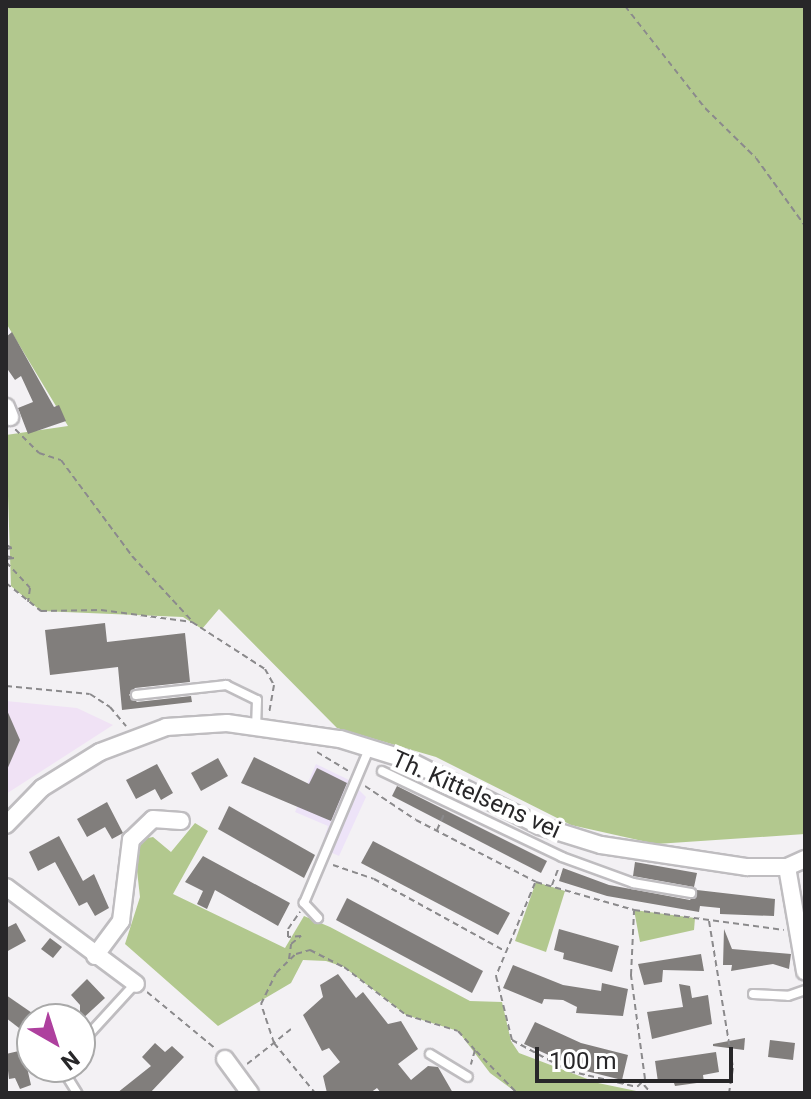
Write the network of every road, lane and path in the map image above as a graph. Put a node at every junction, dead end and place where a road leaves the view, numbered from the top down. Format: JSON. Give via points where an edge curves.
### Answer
{"nodes":[{"id":1,"x":625,"y":6,"type":"edge"},
{"id":2,"x":805,"y":226,"type":"edge"},
{"id":3,"x":8,"y":412,"type":"edge"},
{"id":4,"x":6,"y":559,"type":"edge"},
{"id":5,"x":6,"y":583,"type":"edge"},
{"id":6,"x":28,"y":602,"type":"junction"},
{"id":7,"x":192,"y":622,"type":"junction"},
{"id":8,"x":6,"y":686,"type":"edge"},
{"id":9,"x":136,"y":695,"type":"dead end"},
{"id":10,"x":261,"y":727,"type":"junction"},
{"id":11,"x":132,"y":737,"type":"junction"},
{"id":12,"x":369,"y":749,"type":"junction"},
{"id":13,"x":310,"y":750,"type":"dead end"},
{"id":14,"x":382,"y":771,"type":"dead end"},
{"id":15,"x":359,"y":779,"type":"junction"},
{"id":16,"x":465,"y":788,"type":"junction"},
{"id":17,"x":453,"y":804,"type":"junction"},
{"id":18,"x":181,"y":821,"type":"dead end"},
{"id":19,"x":6,"y":825,"type":"edge"},
{"id":20,"x":436,"y":831,"type":"junction"},
{"id":21,"x":568,"y":837,"type":"junction"},
{"id":22,"x":562,"y":857,"type":"junction"},
{"id":23,"x":805,"y":859,"type":"edge"},
{"id":24,"x":325,"y":863,"type":"junction"},
{"id":25,"x":787,"y":867,"type":"junction"},
{"id":26,"x":555,"y":876,"type":"dead end"},
{"id":27,"x":536,"y":882,"type":"junction"},
{"id":28,"x":6,"y":887,"type":"edge"},
{"id":29,"x":552,"y":887,"type":"junction"},
{"id":30,"x":691,"y":893,"type":"dead end"},
{"id":31,"x":304,"y":906,"type":"junction"},
{"id":32,"x":634,"y":910,"type":"junction"},
{"id":33,"x":318,"y":918,"type":"dead end"},
{"id":34,"x":709,"y":920,"type":"junction"},
{"id":35,"x":799,"y":933,"type":"junction"},
{"id":36,"x":504,"y":950,"type":"junction"},
{"id":37,"x":95,"y":956,"type":"junction"},
{"id":38,"x":289,"y":960,"type":"junction"},
{"id":39,"x":805,"y":971,"type":"edge"},
{"id":40,"x":136,"y":984,"type":"junction"},
{"id":41,"x":805,"y":990,"type":"edge"},
{"id":42,"x":753,"y":994,"type":"dead end"},
{"id":43,"x":96,"y":1027,"type":"edge"},
{"id":44,"x":291,"y":1029,"type":"dead end"},
{"id":45,"x":274,"y":1043,"type":"junction"},
{"id":46,"x":475,"y":1050,"type":"junction"},
{"id":47,"x":430,"y":1054,"type":"dead end"},
{"id":48,"x":230,"y":1066,"type":"junction"},
{"id":49,"x":468,"y":1077,"type":"joint"},
{"id":50,"x":643,"y":1085,"type":"junction"},
{"id":51,"x":250,"y":1093,"type":"edge"},
{"id":52,"x":315,"y":1093,"type":"edge"},
{"id":53,"x":517,"y":1093,"type":"edge"},
{"id":54,"x":651,"y":1093,"type":"edge"},
{"id":55,"x":729,"y":1093,"type":"edge"}],
"edges":[{"from":1,"to":2,"type":"path","via":[[705,108],[756,158]]},
{"from":3,"to":7,"type":"path","via":[[34,450],[61,460],[132,556]]},
{"from":4,"to":6,"type":"path","via":[[30,588]]},
{"from":5,"to":6,"type":"path"},
{"from":6,"to":7,"type":"path","via":[[41,611],[101,610]]},
{"from":7,"to":10,"type":"path","via":[[271,677]]},
{"from":8,"to":11,"type":"path","via":[[90,694],[110,707]]},
{"from":9,"to":10,"type":"lane","via":[[226,685],[257,700]]},
{"from":10,"to":11,"type":"street","name":"Th. Kittelsens vei","via":[[191,723]]},
{"from":10,"to":12,"type":"street","name":"Th. Kittelsens vei","via":[[340,739]]},
{"from":11,"to":19,"type":"street","name":"Th. Kittelsens vei","via":[[66,772]]},
{"from":12,"to":15,"type":"lane"},
{"from":12,"to":16,"type":"street","name":"Th. Kittelsens vei"},
{"from":13,"to":15,"type":"path"},
{"from":14,"to":17,"type":"lane"},
{"from":15,"to":20,"type":"path"},
{"from":15,"to":24,"type":"lane"},
{"from":16,"to":17,"type":"lane"},
{"from":16,"to":21,"type":"street","name":"Th. Kittelsens vei"},
{"from":17,"to":20,"type":"path"},
{"from":17,"to":22,"type":"lane"},
{"from":18,"to":37,"type":"street","via":[[153,819],[131,840],[121,921]]},
{"from":20,"to":27,"type":"path"},
{"from":21,"to":22,"type":"lane"},
{"from":21,"to":25,"type":"street","name":"Th. Kittelsens vei","via":[[747,867]]},
{"from":22,"to":30,"type":"lane","via":[[633,883]]},
{"from":23,"to":25,"type":"street","name":"Th. Kittelsens vei"},
{"from":24,"to":31,"type":"lane"},
{"from":24,"to":36,"type":"path","via":[[374,879]]},
{"from":25,"to":35,"type":"street"},
{"from":26,"to":29,"type":"path"},
{"from":27,"to":29,"type":"path"},
{"from":27,"to":36,"type":"path"},
{"from":28,"to":37,"type":"street"},
{"from":29,"to":32,"type":"path"},
{"from":31,"to":33,"type":"lane"},
{"from":31,"to":38,"type":"path","via":[[288,929],[288,937],[301,936],[287,952]]},
{"from":32,"to":34,"type":"path"},
{"from":32,"to":50,"type":"path","via":[[631,975]]},
{"from":34,"to":35,"type":"path"},
{"from":34,"to":55,"type":"path","via":[[733,1068]]},
{"from":35,"to":39,"type":"street"},
{"from":36,"to":50,"type":"path","via":[[497,993],[514,1043],[586,1077]]},
{"from":37,"to":40,"type":"street"},
{"from":38,"to":45,"type":"path","via":[[261,1004]]},
{"from":38,"to":46,"type":"path","via":[[310,950],[321,953],[406,1015],[458,1031]]},
{"from":40,"to":43,"type":"lane"},
{"from":40,"to":48,"type":"path","via":[[187,1022]]},
{"from":41,"to":42,"type":"lane","via":[[788,996]]},
{"from":44,"to":45,"type":"path"},
{"from":45,"to":48,"type":"path"},
{"from":45,"to":52,"type":"path"},
{"from":46,"to":49,"type":"path"},
{"from":46,"to":53,"type":"path"},
{"from":47,"to":49,"type":"lane"},
{"from":48,"to":51,"type":"street"},
{"from":50,"to":54,"type":"path"}]}
